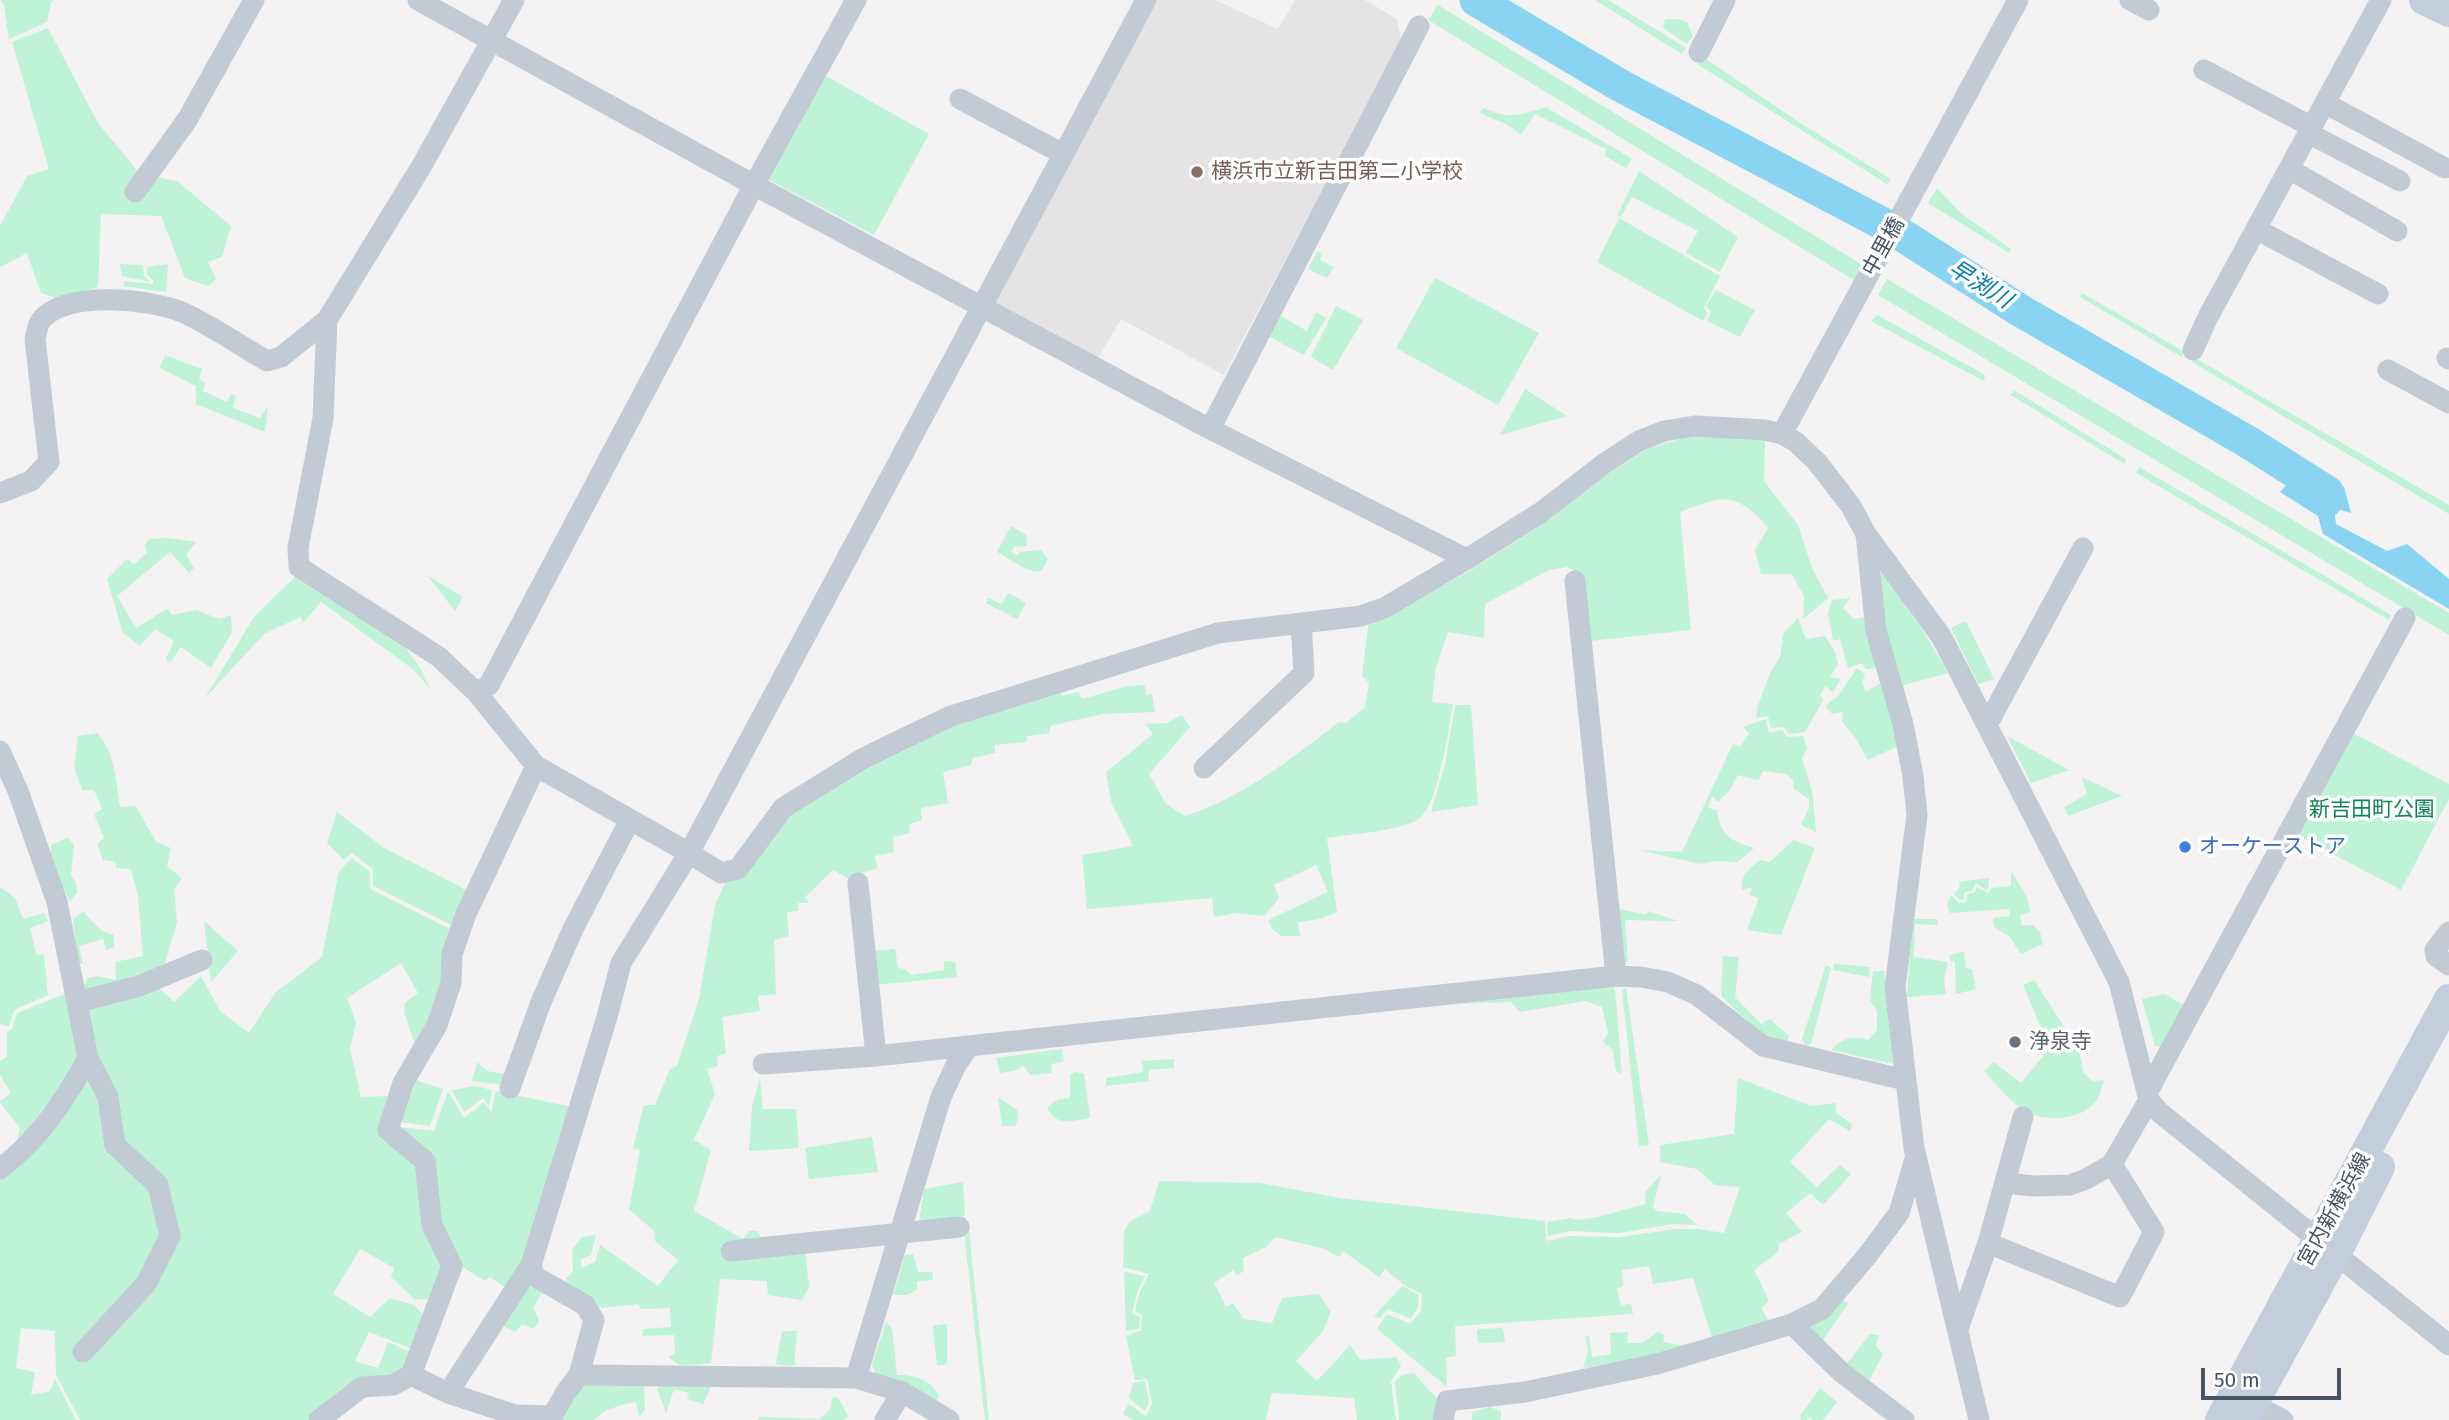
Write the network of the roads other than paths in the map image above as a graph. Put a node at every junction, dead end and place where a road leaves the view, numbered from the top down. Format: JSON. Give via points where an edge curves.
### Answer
{"nodes":[{"id":1,"x":254,"y":0,"type":"edge"},
{"id":2,"x":418,"y":0,"type":"edge"},
{"id":3,"x":514,"y":0,"type":"edge"},
{"id":4,"x":856,"y":0,"type":"edge"},
{"id":5,"x":1146,"y":0,"type":"edge"},
{"id":6,"x":1725,"y":0,"type":"edge"},
{"id":7,"x":2018,"y":0,"type":"edge"},
{"id":8,"x":2381,"y":0,"type":"edge"},
{"id":9,"x":2424,"y":0,"type":"edge"},
{"id":10,"x":2449,"y":12,"type":"edge"},
{"id":11,"x":1419,"y":26,"type":"dead end"},
{"id":12,"x":492,"y":40,"type":"junction"},
{"id":13,"x":1699,"y":52,"type":"dead end"},
{"id":14,"x":2204,"y":69,"type":"dead end"},
{"id":15,"x":960,"y":99,"type":"dead end"},
{"id":16,"x":2325,"y":103,"type":"junction"},
{"id":17,"x":2310,"y":130,"type":"junction"},
{"id":18,"x":1063,"y":154,"type":"junction"},
{"id":19,"x":2445,"y":168,"type":"dead end"},
{"id":20,"x":2288,"y":169,"type":"junction"},
{"id":21,"x":2400,"y":181,"type":"dead end"},
{"id":22,"x":754,"y":185,"type":"junction"},
{"id":23,"x":135,"y":192,"type":"dead end"},
{"id":24,"x":2256,"y":229,"type":"junction"},
{"id":25,"x":2397,"y":231,"type":"dead end"},
{"id":26,"x":2378,"y":294,"type":"dead end"},
{"id":27,"x":982,"y":306,"type":"junction"},
{"id":28,"x":327,"y":320,"type":"junction"},
{"id":29,"x":2193,"y":351,"type":"dead end"},
{"id":30,"x":2388,"y":370,"type":"dead end"},
{"id":31,"x":2449,"y":403,"type":"edge"},
{"id":32,"x":1210,"y":429,"type":"junction"},
{"id":33,"x":1782,"y":435,"type":"junction"},
{"id":34,"x":0,"y":493,"type":"edge"},
{"id":35,"x":1866,"y":534,"type":"junction"},
{"id":36,"x":2083,"y":548,"type":"dead end"},
{"id":37,"x":1467,"y":559,"type":"junction"},
{"id":38,"x":1575,"y":581,"type":"dead end"},
{"id":39,"x":2405,"y":618,"type":"dead end"},
{"id":40,"x":1301,"y":623,"type":"junction"},
{"id":41,"x":477,"y":694,"type":"junction"},
{"id":42,"x":1987,"y":725,"type":"junction"},
{"id":43,"x":0,"y":751,"type":"edge"},
{"id":44,"x":536,"y":766,"type":"junction"},
{"id":45,"x":1204,"y":768,"type":"dead end"},
{"id":46,"x":630,"y":820,"type":"junction"},
{"id":47,"x":689,"y":853,"type":"junction"},
{"id":48,"x":858,"y":883,"type":"dead end"},
{"id":49,"x":2449,"y":932,"type":"edge"},
{"id":50,"x":202,"y":960,"type":"dead end"},
{"id":51,"x":2449,"y":965,"type":"edge"},
{"id":52,"x":1616,"y":976,"type":"junction"},
{"id":53,"x":2449,"y":999,"type":"edge"},
{"id":54,"x":78,"y":1003,"type":"junction"},
{"id":55,"x":2449,"y":1033,"type":"edge"},
{"id":56,"x":969,"y":1046,"type":"junction"},
{"id":57,"x":876,"y":1056,"type":"junction"},
{"id":58,"x":88,"y":1058,"type":"junction"},
{"id":59,"x":763,"y":1064,"type":"dead end"},
{"id":60,"x":1905,"y":1080,"type":"junction"},
{"id":61,"x":510,"y":1088,"type":"dead end"},
{"id":62,"x":2148,"y":1096,"type":"junction"},
{"id":63,"x":2023,"y":1117,"type":"dead end"},
{"id":64,"x":1915,"y":1157,"type":"junction"},
{"id":65,"x":2112,"y":1164,"type":"junction"},
{"id":66,"x":0,"y":1169,"type":"edge"},
{"id":67,"x":2006,"y":1183,"type":"junction"},
{"id":68,"x":959,"y":1227,"type":"dead end"},
{"id":69,"x":900,"y":1234,"type":"junction"},
{"id":70,"x":1987,"y":1243,"type":"junction"},
{"id":71,"x":2327,"y":1247,"type":"junction"},
{"id":72,"x":731,"y":1251,"type":"dead end"},
{"id":73,"x":531,"y":1265,"type":"junction"},
{"id":74,"x":1792,"y":1325,"type":"junction"},
{"id":75,"x":1958,"y":1329,"type":"junction"},
{"id":76,"x":2449,"y":1345,"type":"edge"},
{"id":77,"x":83,"y":1352,"type":"dead end"},
{"id":78,"x":411,"y":1376,"type":"junction"},
{"id":79,"x":579,"y":1376,"type":"junction"},
{"id":80,"x":856,"y":1378,"type":"junction"},
{"id":81,"x":902,"y":1392,"type":"junction"},
{"id":82,"x":448,"y":1393,"type":"junction"},
{"id":83,"x":2249,"y":1412,"type":"edge"},
{"id":84,"x":551,"y":1418,"type":"edge"},
{"id":85,"x":319,"y":1420,"type":"edge"},
{"id":86,"x":885,"y":1420,"type":"edge"},
{"id":87,"x":949,"y":1420,"type":"edge"},
{"id":88,"x":1443,"y":1420,"type":"edge"},
{"id":89,"x":1904,"y":1420,"type":"edge"},
{"id":90,"x":1979,"y":1420,"type":"edge"},
{"id":91,"x":2221,"y":1420,"type":"edge"},
{"id":92,"x":2283,"y":1420,"type":"edge"}],
"edges":[{"from":1,"to":23,"type":"street","via":[[187,120]]},
{"from":2,"to":12,"type":"street"},
{"from":3,"to":12,"type":"street"},
{"from":4,"to":22,"type":"street"},
{"from":5,"to":18,"type":"street"},
{"from":6,"to":13,"type":"street"},
{"from":7,"to":33,"type":"street","name":"中里橋"},
{"from":8,"to":16,"type":"street"},
{"from":9,"to":10,"type":"street"},
{"from":11,"to":32,"type":"street"},
{"from":12,"to":22,"type":"street"},
{"from":12,"to":28,"type":"street"},
{"from":14,"to":17,"type":"street"},
{"from":15,"to":18,"type":"street"},
{"from":16,"to":17,"type":"street"},
{"from":16,"to":19,"type":"street"},
{"from":17,"to":20,"type":"street"},
{"from":17,"to":21,"type":"street"},
{"from":18,"to":27,"type":"street"},
{"from":20,"to":24,"type":"street"},
{"from":20,"to":25,"type":"street"},
{"from":22,"to":27,"type":"street"},
{"from":22,"to":41,"type":"street","via":[[489,685]]},
{"from":24,"to":26,"type":"street"},
{"from":24,"to":29,"type":"street"},
{"from":27,"to":32,"type":"street"},
{"from":27,"to":47,"type":"street"},
{"from":28,"to":34,"type":"street","via":[[281,357],[267,361],[181,312],[95,298],[55,309],[40,321],[35,339],[49,462],[31,481]]},
{"from":28,"to":41,"type":"street","via":[[323,418],[298,548],[299,567],[439,657]]},
{"from":30,"to":31,"type":"street"},
{"from":32,"to":37,"type":"street"},
{"from":33,"to":35,"type":"street","via":[[1818,462]]},
{"from":33,"to":37,"type":"street","via":[[1695,426],[1664,431],[1605,463],[1540,513]]},
{"from":35,"to":42,"type":"street","via":[[1941,636]]},
{"from":35,"to":60,"type":"street","via":[[1876,631],[1903,724],[1917,815],[1895,987]]},
{"from":36,"to":42,"type":"street"},
{"from":37,"to":40,"type":"street","via":[[1384,608],[1361,616]]},
{"from":38,"to":52,"type":"street"},
{"from":39,"to":62,"type":"street"},
{"from":40,"to":45,"type":"street","via":[[1304,673]]},
{"from":40,"to":47,"type":"street","via":[[1218,633],[951,716],[862,759],[783,808],[738,869],[722,873]]},
{"from":41,"to":44,"type":"street"},
{"from":42,"to":62,"type":"street","via":[[2119,982]]},
{"from":43,"to":54,"type":"street","via":[[57,902]]},
{"from":44,"to":46,"type":"street"},
{"from":44,"to":78,"type":"street","via":[[466,914],[437,1025],[403,1083],[388,1130],[425,1161],[432,1225],[452,1266]]},
{"from":46,"to":47,"type":"street"},
{"from":46,"to":61,"type":"street","via":[[574,927]]},
{"from":47,"to":73,"type":"street","via":[[621,963]]},
{"from":48,"to":57,"type":"street"},
{"from":49,"to":51,"type":"street","via":[[2435,950]]},
{"from":50,"to":54,"type":"street","via":[[139,986]]},
{"from":52,"to":56,"type":"street"},
{"from":52,"to":60,"type":"street","via":[[1668,982],[1697,995],[1763,1046]]},
{"from":53,"to":71,"type":"street","name":"宮内新横浜線"},
{"from":54,"to":58,"type":"street"},
{"from":55,"to":71,"type":"street","name":"宮内新横浜線"},
{"from":56,"to":57,"type":"street"},
{"from":56,"to":69,"type":"street","via":[[941,1097]]},
{"from":57,"to":59,"type":"street"},
{"from":58,"to":66,"type":"street","via":[[59,1110],[21,1153]]},
{"from":58,"to":77,"type":"street","via":[[108,1097],[116,1145],[158,1185],[170,1236],[146,1284]]},
{"from":60,"to":64,"type":"street"},
{"from":62,"to":65,"type":"street"},
{"from":62,"to":71,"type":"street","via":[[2159,1112]]},
{"from":63,"to":67,"type":"street"},
{"from":64,"to":74,"type":"street","via":[[1899,1213],[1822,1309]]},
{"from":64,"to":75,"type":"street"},
{"from":65,"to":67,"type":"street","via":[[2070,1185]]},
{"from":65,"to":70,"type":"street","via":[[2154,1233],[2120,1297]]},
{"from":67,"to":70,"type":"street"},
{"from":68,"to":69,"type":"street"},
{"from":69,"to":72,"type":"street"},
{"from":69,"to":80,"type":"street"},
{"from":70,"to":75,"type":"street"},
{"from":71,"to":76,"type":"street"},
{"from":71,"to":83,"type":"street","name":"宮内新横浜線"},
{"from":71,"to":91,"type":"street","name":"宮内新横浜線"},
{"from":73,"to":79,"type":"street","via":[[534,1276],[585,1305],[594,1320]]},
{"from":73,"to":82,"type":"street"},
{"from":74,"to":88,"type":"street","via":[[1657,1364],[1525,1392],[1447,1401]]},
{"from":74,"to":89,"type":"street"},
{"from":75,"to":90,"type":"street"},
{"from":78,"to":82,"type":"street"},
{"from":78,"to":85,"type":"street","via":[[393,1385],[362,1387]]},
{"from":79,"to":80,"type":"street"},
{"from":79,"to":84,"type":"street"},
{"from":80,"to":81,"type":"street"},
{"from":81,"to":86,"type":"street"},
{"from":81,"to":87,"type":"street"},
{"from":82,"to":84,"type":"street","via":[[515,1415]]},
{"from":83,"to":92,"type":"street"}]}
